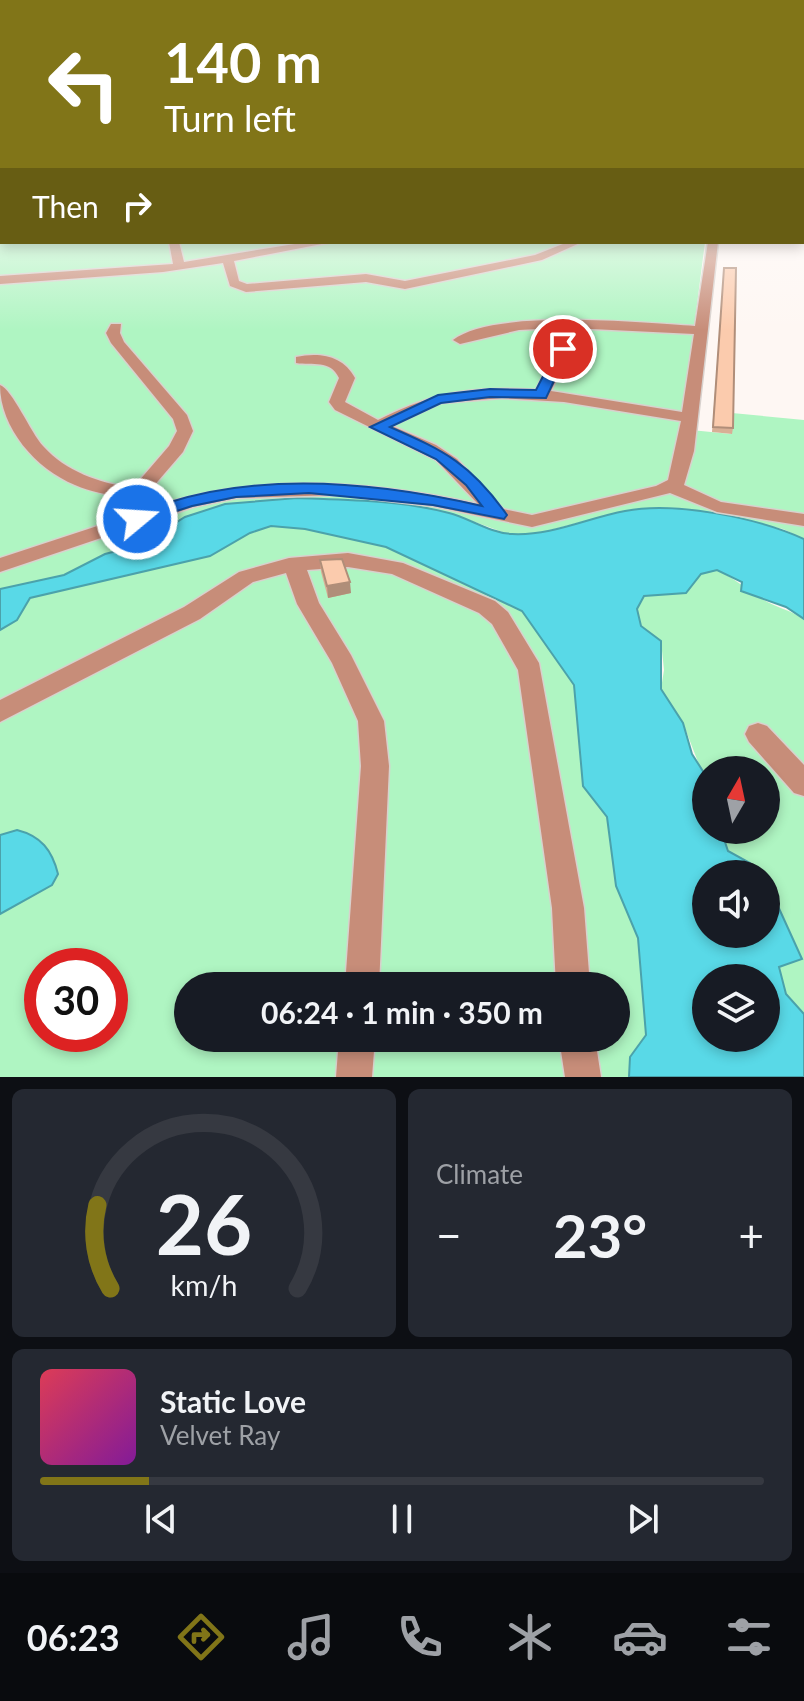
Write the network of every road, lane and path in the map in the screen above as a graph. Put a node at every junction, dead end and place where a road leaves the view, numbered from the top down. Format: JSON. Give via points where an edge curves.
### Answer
{"nodes":[{"id":1,"x":174,"y":244,"type":"edge"},
{"id":2,"x":314,"y":244,"type":"edge"},
{"id":3,"x":572,"y":244,"type":"edge"},
{"id":4,"x":713,"y":244,"type":"edge"},
{"id":5,"x":227,"y":257,"type":"junction"},
{"id":6,"x":179,"y":266,"type":"junction"},
{"id":7,"x":0,"y":280,"type":"edge"},
{"id":8,"x":564,"y":324,"type":"junction"},
{"id":9,"x":116,"y":327,"type":"dead end"},
{"id":10,"x":702,"y":330,"type":"junction"},
{"id":11,"x":460,"y":340,"type":"dead end"},
{"id":12,"x":301,"y":360,"type":"dead end"},
{"id":13,"x":0,"y":390,"type":"edge"},
{"id":14,"x":541,"y":395,"type":"junction"},
{"id":15,"x":689,"y":418,"type":"junction"},
{"id":16,"x":377,"y":427,"type":"junction"},
{"id":17,"x":672,"y":486,"type":"junction"},
{"id":18,"x":137,"y":494,"type":"junction"},
{"id":19,"x":153,"y":513,"type":"junction"},
{"id":20,"x":498,"y":515,"type":"junction"},
{"id":21,"x":804,"y":520,"type":"edge"},
{"id":22,"x":0,"y":565,"type":"edge"},
{"id":23,"x":289,"y":565,"type":"junction"},
{"id":24,"x":0,"y":712,"type":"edge"},
{"id":25,"x":758,"y":734,"type":"dead end"},
{"id":26,"x":804,"y":784,"type":"edge"},
{"id":27,"x":363,"y":972,"type":"edge"},
{"id":28,"x":572,"y":972,"type":"edge"},
{"id":29,"x":356,"y":1052,"type":"edge"},
{"id":30,"x":579,"y":1052,"type":"edge"},
{"id":31,"x":354,"y":1077,"type":"edge"},
{"id":32,"x":583,"y":1077,"type":"edge"}],
"edges":[{"from":1,"to":6,"type":"street"},
{"from":2,"to":5,"type":"street"},
{"from":3,"to":5,"type":"street","via":[[538,258],[405,285],[366,278],[246,288],[234,283]]},
{"from":4,"to":10,"type":"street"},
{"from":5,"to":6,"type":"street"},
{"from":6,"to":7,"type":"street"},
{"from":8,"to":10,"type":"street"},
{"from":8,"to":11,"type":"street","via":[[479,333]]},
{"from":8,"to":14,"type":"street","via":[[563,349]]},
{"from":9,"to":18,"type":"street","via":[[118,343],[181,418],[185,431]]},
{"from":10,"to":15,"type":"street"},
{"from":12,"to":16,"type":"street","via":[[338,364],[347,378],[337,402]]},
{"from":13,"to":18,"type":"street","via":[[37,455],[98,488]]},
{"from":14,"to":15,"type":"street"},
{"from":14,"to":16,"type":"street","via":[[438,399]]},
{"from":15,"to":17,"type":"street","via":[[685,451]]},
{"from":16,"to":20,"type":"street","via":[[442,456],[472,481]]},
{"from":17,"to":20,"type":"street","via":[[547,520]]},
{"from":17,"to":21,"type":"street","via":[[709,503]]},
{"from":18,"to":19,"type":"street"},
{"from":19,"to":20,"type":"street","via":[[236,492],[309,488],[433,500]]},
{"from":19,"to":22,"type":"street"},
{"from":23,"to":24,"type":"street","via":[[246,577],[192,613]]},
{"from":23,"to":27,"type":"street","via":[[297,571],[316,620],[343,661],[371,721],[375,766]]},
{"from":23,"to":28,"type":"street","via":[[348,560],[396,568],[487,607],[507,627],[530,670],[568,908]]},
{"from":25,"to":26,"type":"street"},
{"from":29,"to":31,"type":"street"},
{"from":30,"to":32,"type":"street"}]}
